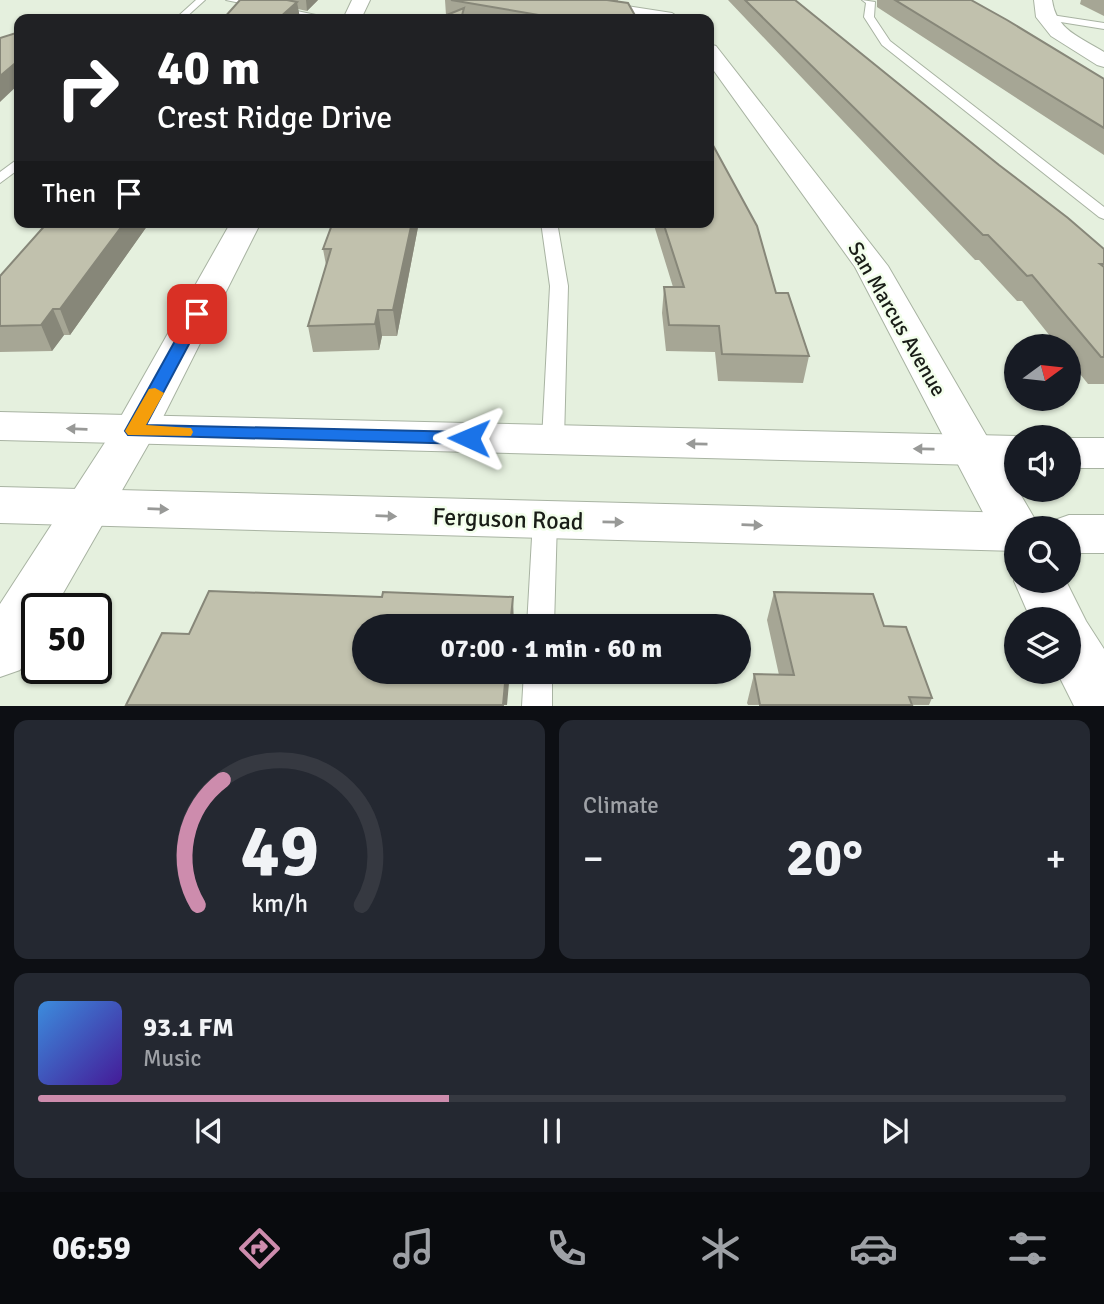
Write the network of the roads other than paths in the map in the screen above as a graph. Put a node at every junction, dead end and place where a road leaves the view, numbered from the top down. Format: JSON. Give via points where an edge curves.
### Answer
{"nodes":[{"id":1,"x":201,"y":0,"type":"edge"},
{"id":2,"x":230,"y":0,"type":"edge"},
{"id":3,"x":556,"y":0,"type":"edge"},
{"id":4,"x":866,"y":0,"type":"edge"},
{"id":5,"x":1044,"y":8,"type":"edge"},
{"id":6,"x":185,"y":14,"type":"edge"},
{"id":7,"x":304,"y":14,"type":"edge"},
{"id":8,"x":641,"y":14,"type":"edge"},
{"id":9,"x":1104,"y":26,"type":"edge"},
{"id":10,"x":714,"y":57,"type":"edge"},
{"id":11,"x":1104,"y":61,"type":"edge"},
{"id":12,"x":14,"y":166,"type":"edge"},
{"id":13,"x":0,"y":179,"type":"edge"},
{"id":14,"x":1104,"y":214,"type":"edge"},
{"id":15,"x":243,"y":228,"type":"edge"},
{"id":16,"x":551,"y":228,"type":"edge"},
{"id":17,"x":0,"y":426,"type":"edge"},
{"id":18,"x":134,"y":431,"type":"junction"},
{"id":19,"x":553,"y":440,"type":"junction"},
{"id":20,"x":972,"y":451,"type":"junction"},
{"id":21,"x":1004,"y":452,"type":"edge"},
{"id":22,"x":1081,"y":453,"type":"edge"},
{"id":23,"x":1104,"y":453,"type":"edge"},
{"id":24,"x":0,"y":505,"type":"edge"},
{"id":25,"x":90,"y":508,"type":"junction"},
{"id":26,"x":1008,"y":516,"type":"edge"},
{"id":27,"x":545,"y":520,"type":"junction"},
{"id":28,"x":1004,"y":532,"type":"edge"},
{"id":29,"x":1081,"y":534,"type":"edge"},
{"id":30,"x":1104,"y":534,"type":"edge"},
{"id":31,"x":541,"y":614,"type":"edge"},
{"id":32,"x":0,"y":652,"type":"edge"},
{"id":33,"x":1081,"y":662,"type":"edge"},
{"id":34,"x":538,"y":684,"type":"edge"},
{"id":35,"x":537,"y":705,"type":"edge"},
{"id":36,"x":1104,"y":705,"type":"edge"}],
"edges":[{"from":1,"to":6,"type":"lane"},
{"from":2,"to":7,"type":"lane"},
{"from":3,"to":8,"type":"street"},
{"from":4,"to":14,"type":"lane","via":[[871,2],[869,17],[886,43]]},
{"from":5,"to":9,"type":"lane"},
{"from":5,"to":11,"type":"street","via":[[1058,32]]},
{"from":10,"to":20,"type":"street","name":"San Marcus Avenue","via":[[871,266]]},
{"from":12,"to":13,"type":"lane"},
{"from":15,"to":18,"type":"street"},
{"from":16,"to":19,"type":"lane","via":[[559,286]]},
{"from":18,"to":17,"type":"street","one_way":true},
{"from":18,"to":19,"type":"street"},
{"from":18,"to":25,"type":"street"},
{"from":20,"to":19,"type":"street","one_way":true},
{"from":20,"to":21,"type":"street"},
{"from":20,"to":26,"type":"street","name":"San Marcus Avenue"},
{"from":22,"to":23,"type":"street"},
{"from":24,"to":25,"type":"street","name":"Ferguson Road"},
{"from":25,"to":27,"type":"street","name":"Ferguson Road","one_way":true},
{"from":25,"to":32,"type":"street"},
{"from":27,"to":28,"type":"street","name":"Ferguson Road","one_way":true},
{"from":27,"to":31,"type":"lane"},
{"from":29,"to":30,"type":"street"},
{"from":33,"to":36,"type":"street"},
{"from":34,"to":35,"type":"lane"}]}
